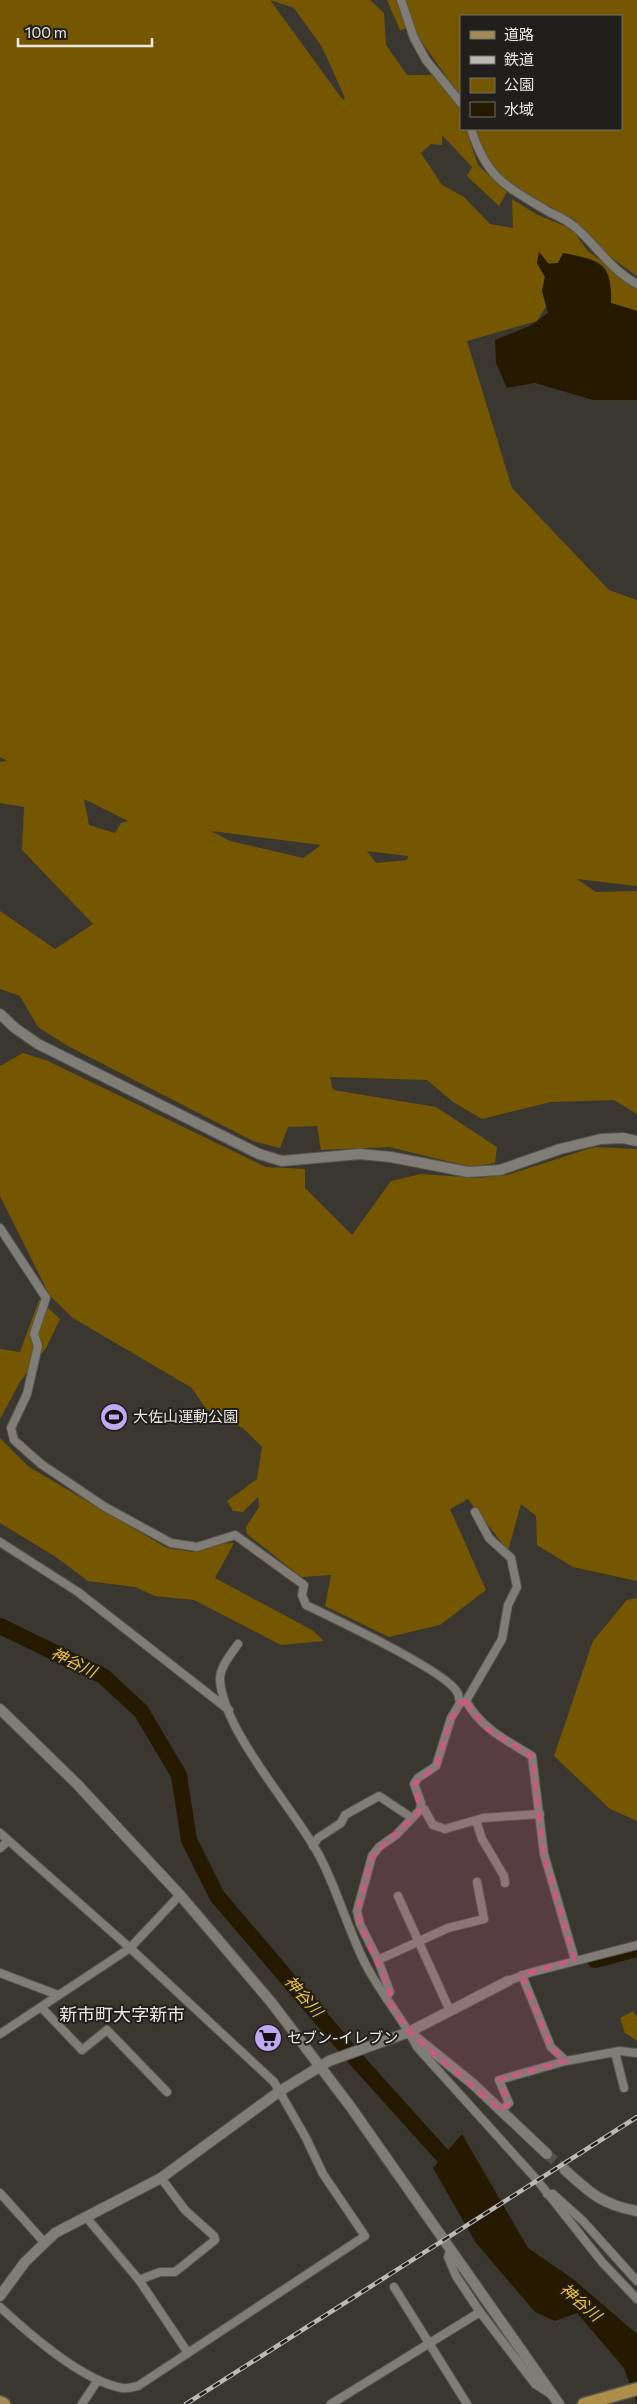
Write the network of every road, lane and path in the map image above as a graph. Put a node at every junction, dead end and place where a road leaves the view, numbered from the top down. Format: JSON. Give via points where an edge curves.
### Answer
{"nodes":[{"id":1,"x":401,"y":0,"type":"edge"},
{"id":2,"x":460,"y":102,"type":"edge"},
{"id":3,"x":471,"y":130,"type":"edge"},
{"id":4,"x":637,"y":284,"type":"edge"},
{"id":5,"x":0,"y":1014,"type":"edge"},
{"id":6,"x":637,"y":1141,"type":"edge"},
{"id":7,"x":0,"y":1228,"type":"edge"},
{"id":8,"x":475,"y":1512,"type":"dead end"},
{"id":9,"x":0,"y":1542,"type":"edge"},
{"id":10,"x":238,"y":1644,"type":"dead end"},
{"id":11,"x":463,"y":1702,"type":"junction"},
{"id":12,"x":0,"y":1709,"type":"edge"},
{"id":13,"x":229,"y":1710,"type":"junction"},
{"id":14,"x":420,"y":1806,"type":"junction"},
{"id":15,"x":540,"y":1814,"type":"junction"},
{"id":16,"x":412,"y":1818,"type":"junction"},
{"id":17,"x":476,"y":1820,"type":"junction"},
{"id":18,"x":0,"y":1833,"type":"edge"},
{"id":19,"x":8,"y":1841,"type":"junction"},
{"id":20,"x":313,"y":1846,"type":"junction"},
{"id":21,"x":0,"y":1848,"type":"edge"},
{"id":22,"x":477,"y":1882,"type":"dead end"},
{"id":23,"x":505,"y":1883,"type":"dead end"},
{"id":24,"x":180,"y":1895,"type":"junction"},
{"id":25,"x":398,"y":1896,"type":"dead end"},
{"id":26,"x":417,"y":1942,"type":"junction"},
{"id":27,"x":637,"y":1945,"type":"edge"},
{"id":28,"x":130,"y":1948,"type":"junction"},
{"id":29,"x":378,"y":1960,"type":"junction"},
{"id":30,"x":575,"y":1960,"type":"junction"},
{"id":31,"x":0,"y":1973,"type":"edge"},
{"id":32,"x":522,"y":1975,"type":"junction"},
{"id":33,"x":508,"y":1981,"type":"joint"},
{"id":34,"x":58,"y":1995,"type":"junction"},
{"id":35,"x":386,"y":1998,"type":"junction"},
{"id":36,"x":41,"y":2007,"type":"junction"},
{"id":37,"x":450,"y":2011,"type":"junction"},
{"id":38,"x":409,"y":2032,"type":"junction"},
{"id":39,"x":0,"y":2034,"type":"edge"},
{"id":40,"x":615,"y":2052,"type":"junction"},
{"id":41,"x":637,"y":2053,"type":"edge"},
{"id":42,"x":566,"y":2061,"type":"junction"},
{"id":43,"x":324,"y":2064,"type":"junction"},
{"id":44,"x":624,"y":2088,"type":"dead end"},
{"id":45,"x":280,"y":2091,"type":"junction"},
{"id":46,"x":166,"y":2092,"type":"dead end"},
{"id":47,"x":501,"y":2111,"type":"junction"},
{"id":48,"x":548,"y":2154,"type":"tunnel mouth"},
{"id":49,"x":565,"y":2170,"type":"tunnel mouth"},
{"id":50,"x":161,"y":2178,"type":"junction"},
{"id":51,"x":0,"y":2193,"type":"edge"},
{"id":52,"x":547,"y":2194,"type":"junction"},
{"id":53,"x":637,"y":2211,"type":"edge"},
{"id":54,"x":86,"y":2217,"type":"junction"},
{"id":55,"x":44,"y":2242,"type":"junction"},
{"id":56,"x":451,"y":2249,"type":"junction"},
{"id":57,"x":139,"y":2280,"type":"junction"},
{"id":58,"x":637,"y":2281,"type":"edge"},
{"id":59,"x":394,"y":2287,"type":"dead end"},
{"id":60,"x":0,"y":2296,"type":"edge"},
{"id":61,"x":637,"y":2299,"type":"edge"},
{"id":62,"x":0,"y":2307,"type":"edge"},
{"id":63,"x":480,"y":2312,"type":"junction"},
{"id":64,"x":429,"y":2343,"type":"junction"},
{"id":65,"x":188,"y":2353,"type":"junction"},
{"id":66,"x":98,"y":2380,"type":"junction"},
{"id":67,"x":637,"y":2389,"type":"edge"},
{"id":68,"x":557,"y":2401,"type":"edge"},
{"id":69,"x":0,"y":2402,"type":"edge"},
{"id":70,"x":4,"y":2404,"type":"edge"},
{"id":71,"x":82,"y":2404,"type":"edge"},
{"id":72,"x":332,"y":2404,"type":"edge"},
{"id":73,"x":467,"y":2404,"type":"edge"},
{"id":74,"x":584,"y":2404,"type":"edge"}],
"edges":[{"from":1,"to":2,"type":"street","via":[[414,38],[426,60]]},
{"from":3,"to":4,"type":"street","via":[[486,166],[509,188],[574,226],[620,273]]},
{"from":5,"to":6,"type":"street","via":[[38,1044],[259,1154],[282,1160],[360,1154],[468,1172],[500,1170],[601,1139]]},
{"from":7,"to":11,"type":"street","via":[[46,1298],[34,1334],[38,1346],[27,1394],[11,1428],[14,1440],[41,1464],[105,1507],[171,1543],[197,1547],[235,1535],[304,1585],[302,1595],[306,1605],[446,1680]]},
{"from":8,"to":11,"type":"street","via":[[489,1538],[511,1558],[516,1587],[508,1605],[502,1639]]},
{"from":9,"to":13,"type":"street","via":[[78,1592]]},
{"from":10,"to":13,"type":"street","via":[[226,1661],[220,1680]]},
{"from":11,"to":14,"type":"street","via":[[452,1718],[436,1766],[414,1784]]},
{"from":11,"to":15,"type":"street","via":[[486,1728],[532,1756]]},
{"from":12,"to":24,"type":"street","via":[[77,1784]]},
{"from":13,"to":20,"type":"street","via":[[242,1736]]},
{"from":14,"to":16,"type":"street"},
{"from":14,"to":17,"type":"street","via":[[434,1825],[445,1829]]},
{"from":15,"to":17,"type":"street"},
{"from":15,"to":30,"type":"street","via":[[544,1854]]},
{"from":16,"to":20,"type":"street","via":[[379,1796],[345,1814],[341,1822],[318,1838]]},
{"from":16,"to":29,"type":"street","via":[[372,1856],[357,1911]]},
{"from":17,"to":23,"type":"street","via":[[482,1840]]},
{"from":18,"to":19,"type":"street"},
{"from":19,"to":21,"type":"street"},
{"from":19,"to":28,"type":"street"},
{"from":20,"to":35,"type":"street","via":[[367,1966]]},
{"from":22,"to":26,"type":"street","via":[[484,1920],[448,1928]]},
{"from":24,"to":28,"type":"street"},
{"from":24,"to":43,"type":"street"},
{"from":25,"to":26,"type":"street"},
{"from":26,"to":29,"type":"street"},
{"from":26,"to":37,"type":"street"},
{"from":27,"to":30,"type":"street"},
{"from":28,"to":34,"type":"street"},
{"from":28,"to":45,"type":"street","via":[[247,2056]]},
{"from":29,"to":35,"type":"street","via":[[390,1992]]},
{"from":30,"to":32,"type":"street"},
{"from":31,"to":34,"type":"street"},
{"from":32,"to":33,"type":"street"},
{"from":32,"to":42,"type":"street","via":[[551,2048]]},
{"from":33,"to":37,"type":"street"},
{"from":34,"to":36,"type":"street"},
{"from":35,"to":38,"type":"street"},
{"from":36,"to":39,"type":"street"},
{"from":36,"to":46,"type":"street","via":[[82,2050],[107,2030]]},
{"from":37,"to":38,"type":"street"},
{"from":38,"to":43,"type":"street"},
{"from":38,"to":47,"type":"street"},
{"from":38,"to":52,"type":"street","via":[[417,2047]]},
{"from":40,"to":41,"type":"street"},
{"from":40,"to":42,"type":"street"},
{"from":40,"to":44,"type":"street"},
{"from":42,"to":47,"type":"street","via":[[499,2080],[509,2103]]},
{"from":43,"to":45,"type":"street"},
{"from":43,"to":56,"type":"street"},
{"from":45,"to":50,"type":"street"},
{"from":45,"to":65,"type":"street","via":[[323,2174],[365,2236]]},
{"from":47,"to":48,"type":"street"},
{"from":49,"to":53,"type":"street","via":[[592,2195],[606,2203]]},
{"from":50,"to":54,"type":"street"},
{"from":50,"to":57,"type":"street","via":[[185,2210],[215,2240],[175,2272],[160,2272]]},
{"from":51,"to":55,"type":"street"},
{"from":52,"to":58,"type":"street","via":[[553,2194],[583,2221]]},
{"from":52,"to":61,"type":"street"},
{"from":54,"to":55,"type":"street"},
{"from":54,"to":57,"type":"street"},
{"from":55,"to":60,"type":"street"},
{"from":56,"to":63,"type":"street","via":[[448,2257],[456,2276]]},
{"from":56,"to":68,"type":"street"},
{"from":57,"to":65,"type":"street"},
{"from":59,"to":64,"type":"street"},
{"from":62,"to":66,"type":"street","via":[[34,2338]]},
{"from":63,"to":64,"type":"street"},
{"from":63,"to":68,"type":"street","via":[[535,2384]]},
{"from":64,"to":72,"type":"street"},
{"from":64,"to":73,"type":"street"},
{"from":65,"to":66,"type":"street","via":[[138,2386],[124,2389]]},
{"from":66,"to":71,"type":"street"},
{"from":67,"to":74,"type":"highway"},
{"from":69,"to":70,"type":"main road"}]}
